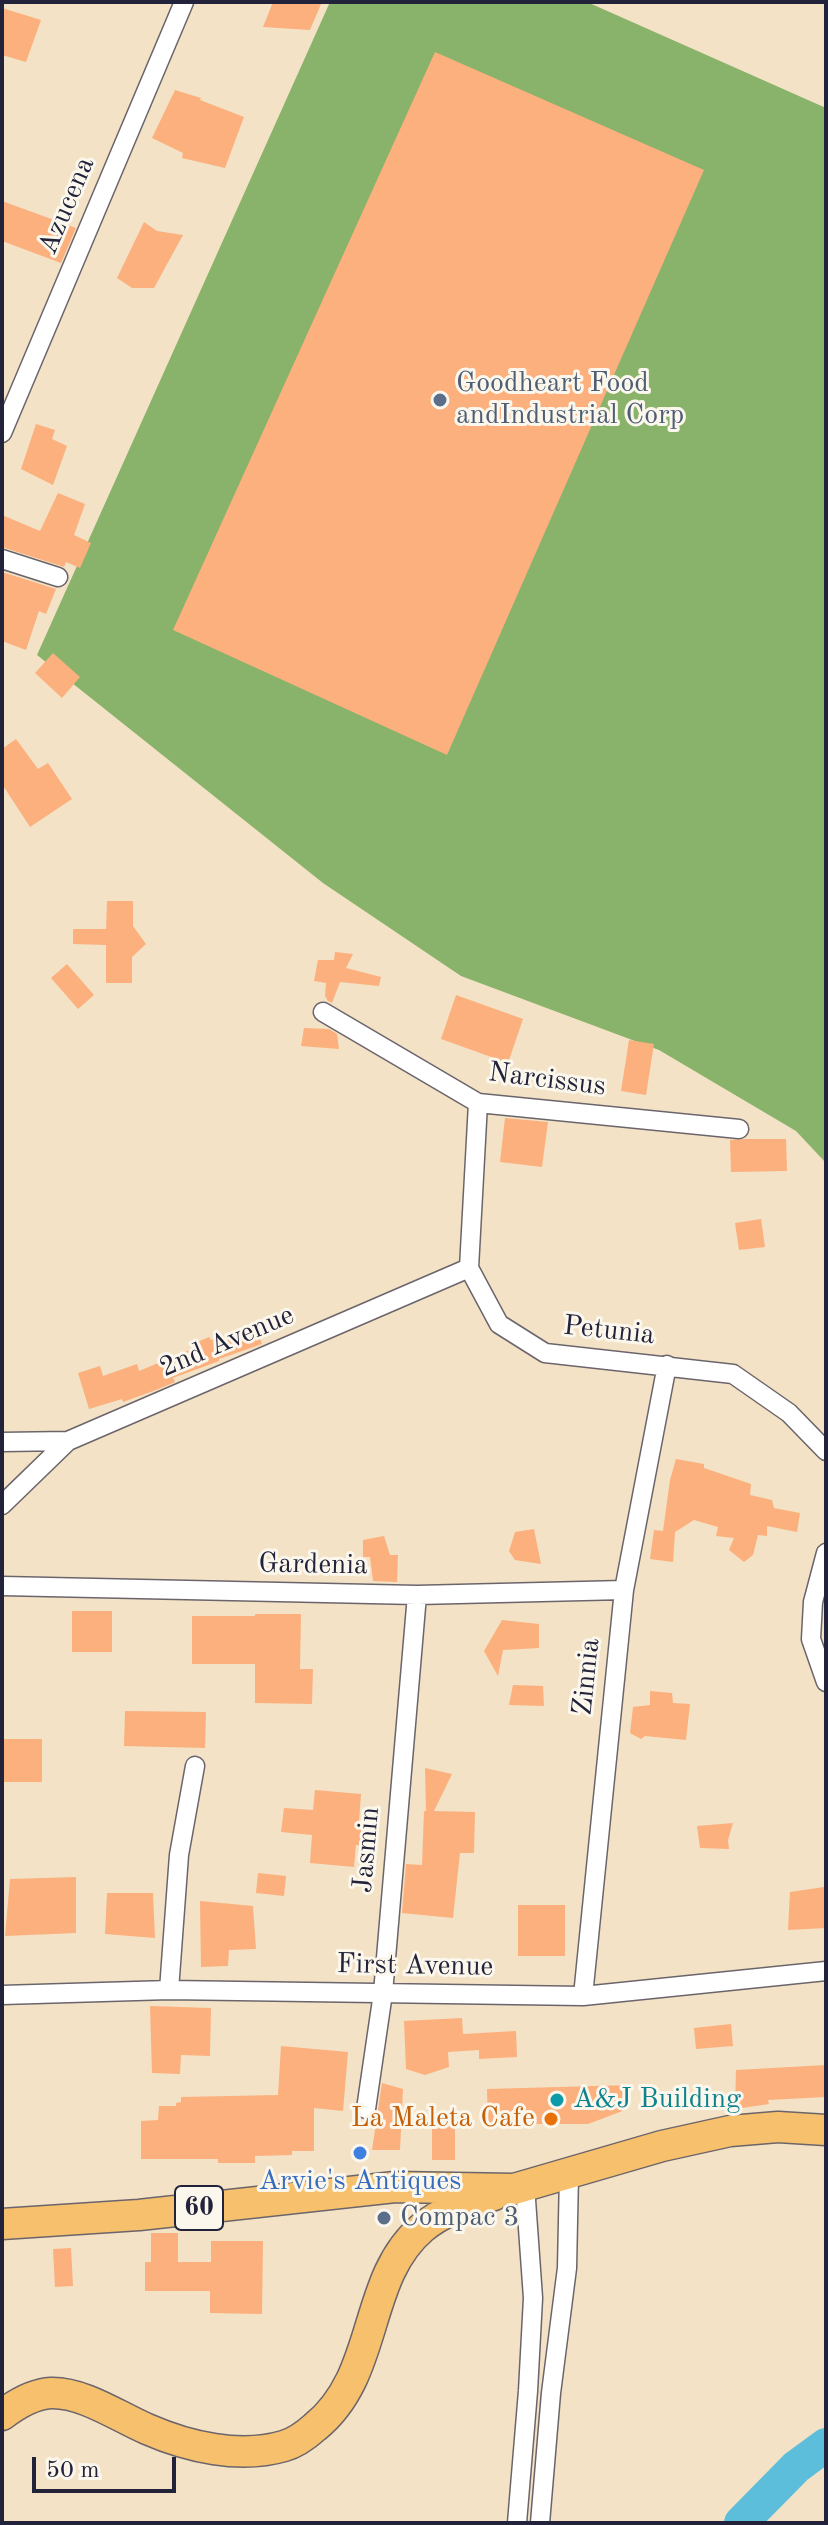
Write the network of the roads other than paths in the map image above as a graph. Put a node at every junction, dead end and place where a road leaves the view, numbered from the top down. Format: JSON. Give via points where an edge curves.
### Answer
{"nodes":[{"id":1,"x":184,"y":2,"type":"edge"},
{"id":2,"x":2,"y":433,"type":"edge"},
{"id":3,"x":2,"y":559,"type":"edge"},
{"id":4,"x":58,"y":577,"type":"dead end"},
{"id":5,"x":323,"y":1012,"type":"dead end"},
{"id":6,"x":478,"y":1103,"type":"junction"},
{"id":7,"x":739,"y":1129,"type":"dead end"},
{"id":8,"x":469,"y":1268,"type":"junction"},
{"id":9,"x":667,"y":1365,"type":"junction"},
{"id":10,"x":68,"y":1441,"type":"junction"},
{"id":11,"x":2,"y":1442,"type":"edge"},
{"id":12,"x":826,"y":1451,"type":"edge"},
{"id":13,"x":2,"y":1505,"type":"edge"},
{"id":14,"x":826,"y":1553,"type":"edge"},
{"id":15,"x":2,"y":1586,"type":"edge"},
{"id":16,"x":624,"y":1590,"type":"junction"},
{"id":17,"x":417,"y":1595,"type":"junction"},
{"id":18,"x":826,"y":1682,"type":"edge"},
{"id":19,"x":195,"y":1766,"type":"dead end"},
{"id":20,"x":826,"y":1971,"type":"edge"},
{"id":21,"x":169,"y":1990,"type":"junction"},
{"id":22,"x":383,"y":1993,"type":"junction"},
{"id":23,"x":2,"y":1995,"type":"edge"},
{"id":24,"x":583,"y":1996,"type":"junction"},
{"id":25,"x":366,"y":2109,"type":"dead end"},
{"id":26,"x":826,"y":2130,"type":"edge"},
{"id":27,"x":569,"y":2174,"type":"junction"},
{"id":28,"x":395,"y":2187,"type":"junction"},
{"id":29,"x":519,"y":2187,"type":"junction"},
{"id":30,"x":2,"y":2224,"type":"edge"},
{"id":31,"x":422,"y":2228,"type":"junction"},
{"id":32,"x":2,"y":2415,"type":"edge"},
{"id":33,"x":517,"y":2523,"type":"edge"},
{"id":34,"x":540,"y":2523,"type":"edge"}],
"edges":[{"from":1,"to":2,"type":"street","name":"Azucena"},
{"from":3,"to":4,"type":"street"},
{"from":5,"to":6,"type":"street","name":"Narcissus"},
{"from":6,"to":7,"type":"street","name":"Narcissus"},
{"from":6,"to":8,"type":"street"},
{"from":8,"to":9,"type":"street","name":"Petunia","via":[[499,1324],[545,1353]]},
{"from":8,"to":10,"type":"street","name":"2nd Avenue"},
{"from":9,"to":12,"type":"street","name":"Petunia","via":[[733,1374],[789,1413]]},
{"from":9,"to":16,"type":"street","name":"Zinnia"},
{"from":10,"to":11,"type":"street","name":"2nd Avenue"},
{"from":10,"to":13,"type":"street"},
{"from":14,"to":18,"type":"street","via":[[813,1602],[811,1639]]},
{"from":15,"to":17,"type":"street","name":"Gardenia"},
{"from":16,"to":17,"type":"street","name":"Gardenia"},
{"from":16,"to":24,"type":"street","name":"Zinnia"},
{"from":17,"to":22,"type":"street","name":"Jasmin"},
{"from":19,"to":21,"type":"street","via":[[179,1855]]},
{"from":20,"to":24,"type":"street","name":"First Avenue"},
{"from":21,"to":22,"type":"street","name":"First Avenue"},
{"from":21,"to":23,"type":"street","name":"First Avenue"},
{"from":22,"to":24,"type":"street","name":"First Avenue"},
{"from":22,"to":25,"type":"street","name":"Jasmin"},
{"from":26,"to":27,"type":"main road","number":"60","via":[[730,2131]]},
{"from":27,"to":29,"type":"main road","number":"60"},
{"from":27,"to":34,"type":"street","via":[[567,2268]]},
{"from":28,"to":29,"type":"main road","number":"60"},
{"from":28,"to":30,"type":"main road","number":"60"},
{"from":28,"to":31,"type":"main road","via":[[420,2199],[425,2208]]},
{"from":29,"to":31,"type":"main road","number":"60","via":[[459,2207]]},
{"from":29,"to":33,"type":"street","via":[[533,2298]]},
{"from":31,"to":32,"type":"main road","number":"60","via":[[385,2279],[348,2390],[332,2414],[287,2446],[230,2452],[204,2447],[55,2393]]}]}
